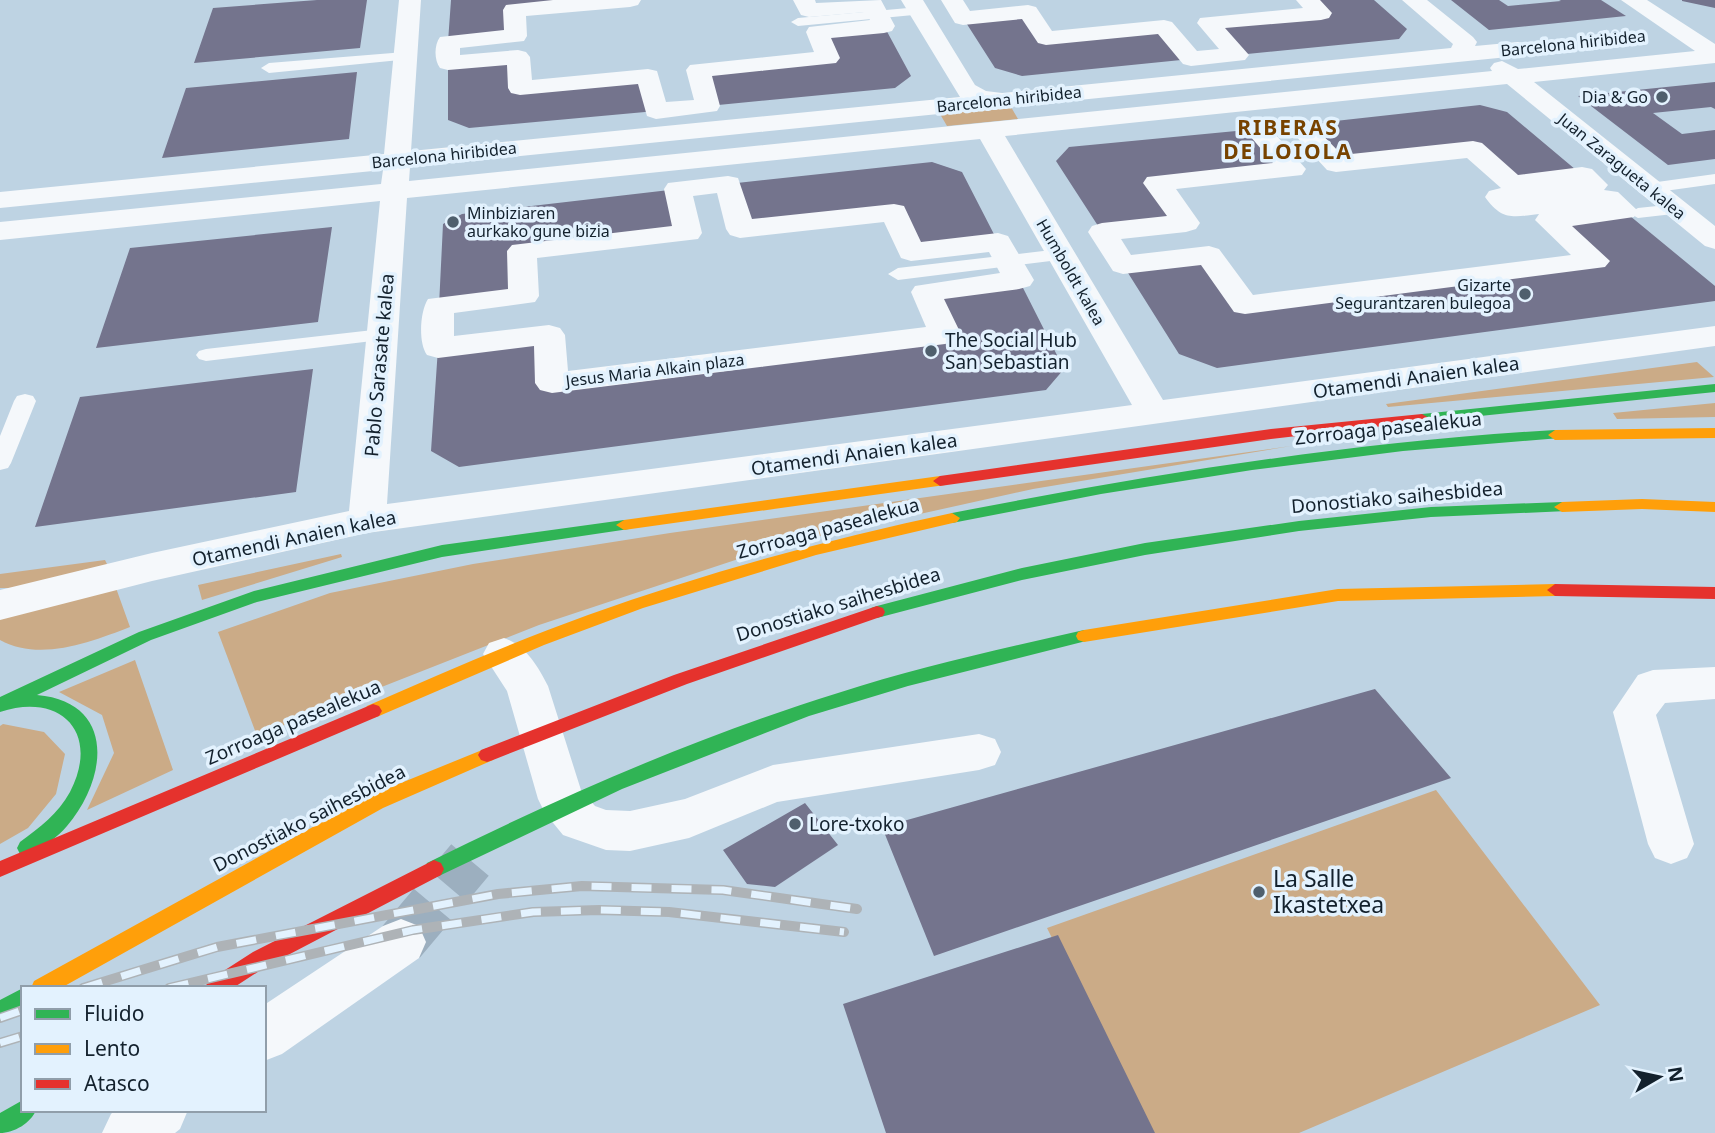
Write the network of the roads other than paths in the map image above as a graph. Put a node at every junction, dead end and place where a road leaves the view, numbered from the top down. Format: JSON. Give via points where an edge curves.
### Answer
{"nodes":[{"id":1,"x":410,"y":0,"type":"edge"},
{"id":2,"x":630,"y":0,"type":"edge"},
{"id":3,"x":952,"y":0,"type":"edge"},
{"id":4,"x":1307,"y":0,"type":"edge"},
{"id":5,"x":1413,"y":0,"type":"edge"},
{"id":6,"x":1632,"y":0,"type":"edge"},
{"id":7,"x":916,"y":6,"type":"edge"},
{"id":8,"x":801,"y":11,"type":"edge"},
{"id":9,"x":878,"y":15,"type":"junction"},
{"id":10,"x":1689,"y":39,"type":"edge"},
{"id":11,"x":405,"y":56,"type":"junction"},
{"id":12,"x":1449,"y":56,"type":"junction"},
{"id":13,"x":269,"y":68,"type":"dead end"},
{"id":14,"x":1482,"y":79,"type":"joint"},
{"id":15,"x":1520,"y":84,"type":"junction"},
{"id":16,"x":1001,"y":100,"type":"junction"},
{"id":17,"x":988,"y":130,"type":"junction"},
{"id":18,"x":1473,"y":149,"type":"joint"},
{"id":19,"x":395,"y":176,"type":"junction"},
{"id":20,"x":1715,"y":179,"type":"edge"},
{"id":21,"x":1650,"y":188,"type":"junction"},
{"id":22,"x":0,"y":200,"type":"edge"},
{"id":23,"x":1676,"y":209,"type":"junction"},
{"id":24,"x":1638,"y":213,"type":"dead end"},
{"id":25,"x":0,"y":231,"type":"edge"},
{"id":26,"x":1715,"y":240,"type":"edge"},
{"id":27,"x":1060,"y":254,"type":"junction"},
{"id":28,"x":1008,"y":261,"type":"junction"},
{"id":29,"x":898,"y":274,"type":"dead end"},
{"id":30,"x":382,"y":335,"type":"junction"},
{"id":31,"x":1715,"y":336,"type":"edge"},
{"id":32,"x":206,"y":355,"type":"dead end"},
{"id":33,"x":1715,"y":388,"type":"edge"},
{"id":34,"x":25,"y":401,"type":"dead end"},
{"id":35,"x":1154,"y":413,"type":"junction"},
{"id":36,"x":1715,"y":433,"type":"edge"},
{"id":37,"x":0,"y":463,"type":"edge"},
{"id":38,"x":1715,"y":507,"type":"edge"},
{"id":39,"x":367,"y":520,"type":"junction"},
{"id":40,"x":1715,"y":593,"type":"edge"},
{"id":41,"x":0,"y":605,"type":"edge"},
{"id":42,"x":504,"y":654,"type":"junction"},
{"id":43,"x":1715,"y":683,"type":"edge"},
{"id":44,"x":3,"y":698,"type":"edge"},
{"id":45,"x":979,"y":752,"type":"dead end"},
{"id":46,"x":561,"y":799,"type":"junction"},
{"id":47,"x":1671,"y":844,"type":"dead end"},
{"id":48,"x":470,"y":860,"type":"tunnel mouth"},
{"id":49,"x":1,"y":869,"type":"edge"},
{"id":50,"x":401,"y":942,"type":"tunnel mouth"},
{"id":51,"x":45,"y":986,"type":"edge"},
{"id":52,"x":218,"y":986,"type":"edge"},
{"id":53,"x":21,"y":999,"type":"edge"},
{"id":54,"x":0,"y":1011,"type":"edge"},
{"id":55,"x":266,"y":1035,"type":"edge"},
{"id":56,"x":22,"y":1112,"type":"edge"},
{"id":57,"x":158,"y":1112,"type":"edge"},
{"id":58,"x":0,"y":1126,"type":"edge"},
{"id":59,"x":130,"y":1133,"type":"edge"}],
"edges":[{"from":1,"to":11,"type":"street","name":"Pablo Sarasate kalea"},
{"from":2,"to":9,"type":"street","via":[[514,10],[516,36],[449,42],[448,63],[518,57],[520,88],[648,76],[656,111],[708,106],[698,70],[828,58],[817,32],[884,26]]},
{"from":3,"to":4,"type":"street","via":[[963,18],[1028,12],[1046,38],[1164,27],[1191,59],[1237,55],[1208,23],[1321,13]]},
{"from":5,"to":12,"type":"street","via":[[1465,42],[1461,52]]},
{"from":6,"to":10,"type":"street"},
{"from":7,"to":9,"type":"lane"},
{"from":7,"to":16,"type":"street","via":[[966,90],[980,99]]},
{"from":8,"to":9,"type":"street","via":[[873,5]]},
{"from":10,"to":15,"type":"street","name":"Barcelona hiribidea"},
{"from":11,"to":13,"type":"lane"},
{"from":11,"to":19,"type":"street","name":"Pablo Sarasate kalea"},
{"from":12,"to":15,"type":"street","name":"Barcelona hiribidea","via":[[1529,48],[1505,54],[1500,61]]},
{"from":12,"to":16,"type":"street","name":"Barcelona hiribidea"},
{"from":14,"to":15,"type":"street","name":"Juan Zaragueta kalea"},
{"from":14,"to":17,"type":"street","name":"Barcelona hiribidea"},
{"from":15,"to":21,"type":"street","name":"Juan Zaragueta kalea"},
{"from":16,"to":19,"type":"street","name":"Barcelona hiribidea"},
{"from":17,"to":19,"type":"street","name":"Barcelona hiribidea","via":[[425,188],[405,184]]},
{"from":17,"to":27,"type":"street","name":"Humboldt kalea"},
{"from":18,"to":18,"type":"street","via":[[1512,184],[1582,175],[1594,185],[1499,197],[1512,209],[1608,198],[1624,211],[1549,220],[1595,261],[1245,305],[1209,255],[1123,265],[1102,232],[1186,223],[1157,184],[1293,169],[1257,129],[1299,125],[1336,164]]},
{"from":19,"to":22,"type":"street","name":"Barcelona hiribidea","via":[[358,164]]},
{"from":19,"to":25,"type":"street","name":"Barcelona hiribidea","via":[[354,195]]},
{"from":19,"to":30,"type":"street","name":"Pablo Sarasate kalea"},
{"from":20,"to":21,"type":"lane"},
{"from":21,"to":23,"type":"street","name":"Juan Zaragueta kalea"},
{"from":23,"to":24,"type":"lane"},
{"from":23,"to":26,"type":"street","name":"Juan Zaragueta kalea"},
{"from":27,"to":28,"type":"lane"},
{"from":27,"to":35,"type":"street","name":"Humboldt kalea"},
{"from":28,"to":28,"type":"street","name":"Jesus Maria Alkain plaza","via":[[1019,280],[926,292],[945,334],[552,383],[550,335],[438,348],[439,306],[524,296],[522,251],[688,233],[678,189],[728,184],[740,229],[894,212],[911,252],[999,242]]},
{"from":28,"to":29,"type":"lane"},
{"from":30,"to":32,"type":"lane"},
{"from":30,"to":39,"type":"street","name":"Pablo Sarasate kalea"},
{"from":31,"to":35,"type":"street","name":"Otamendi Anaien kalea"},
{"from":33,"to":44,"type":"main road","name":"Zorroaga pasealekua","via":[[1270,434],[442,551],[333,576],[184,622]]},
{"from":34,"to":37,"type":"lane"},
{"from":35,"to":39,"type":"street","name":"Otamendi Anaien kalea"},
{"from":36,"to":42,"type":"main road","name":"Zorroaga pasealekua","via":[[1511,436],[1143,481],[837,544],[630,606]]},
{"from":38,"to":51,"type":"main road","name":"Donostiako saihesbidea","via":[[1642,503],[1431,512],[1299,526],[1131,552],[901,604],[719,663],[376,802]]},
{"from":39,"to":41,"type":"street","name":"Otamendi Anaien kalea"},
{"from":40,"to":52,"type":"main road","via":[[1512,589],[1338,595],[1095,633],[934,672],[804,711],[646,772],[501,836],[260,959]]},
{"from":42,"to":46,"type":"street","via":[[527,686]]},
{"from":42,"to":49,"type":"main road","name":"Zorroaga pasealekua"},
{"from":43,"to":47,"type":"street","via":[[1653,687],[1634,712]]},
{"from":44,"to":49,"type":"main road","via":[[67,709],[85,727],[91,752],[84,784],[60,820]]},
{"from":45,"to":46,"type":"street","via":[[774,785],[689,818],[630,831],[606,830],[579,821]]},
{"from":46,"to":48,"type":"street","via":[[506,827]]},
{"from":50,"to":55,"type":"street"},
{"from":53,"to":54,"type":"main road"},
{"from":56,"to":58,"type":"main road"},
{"from":57,"to":59,"type":"street"}]}
